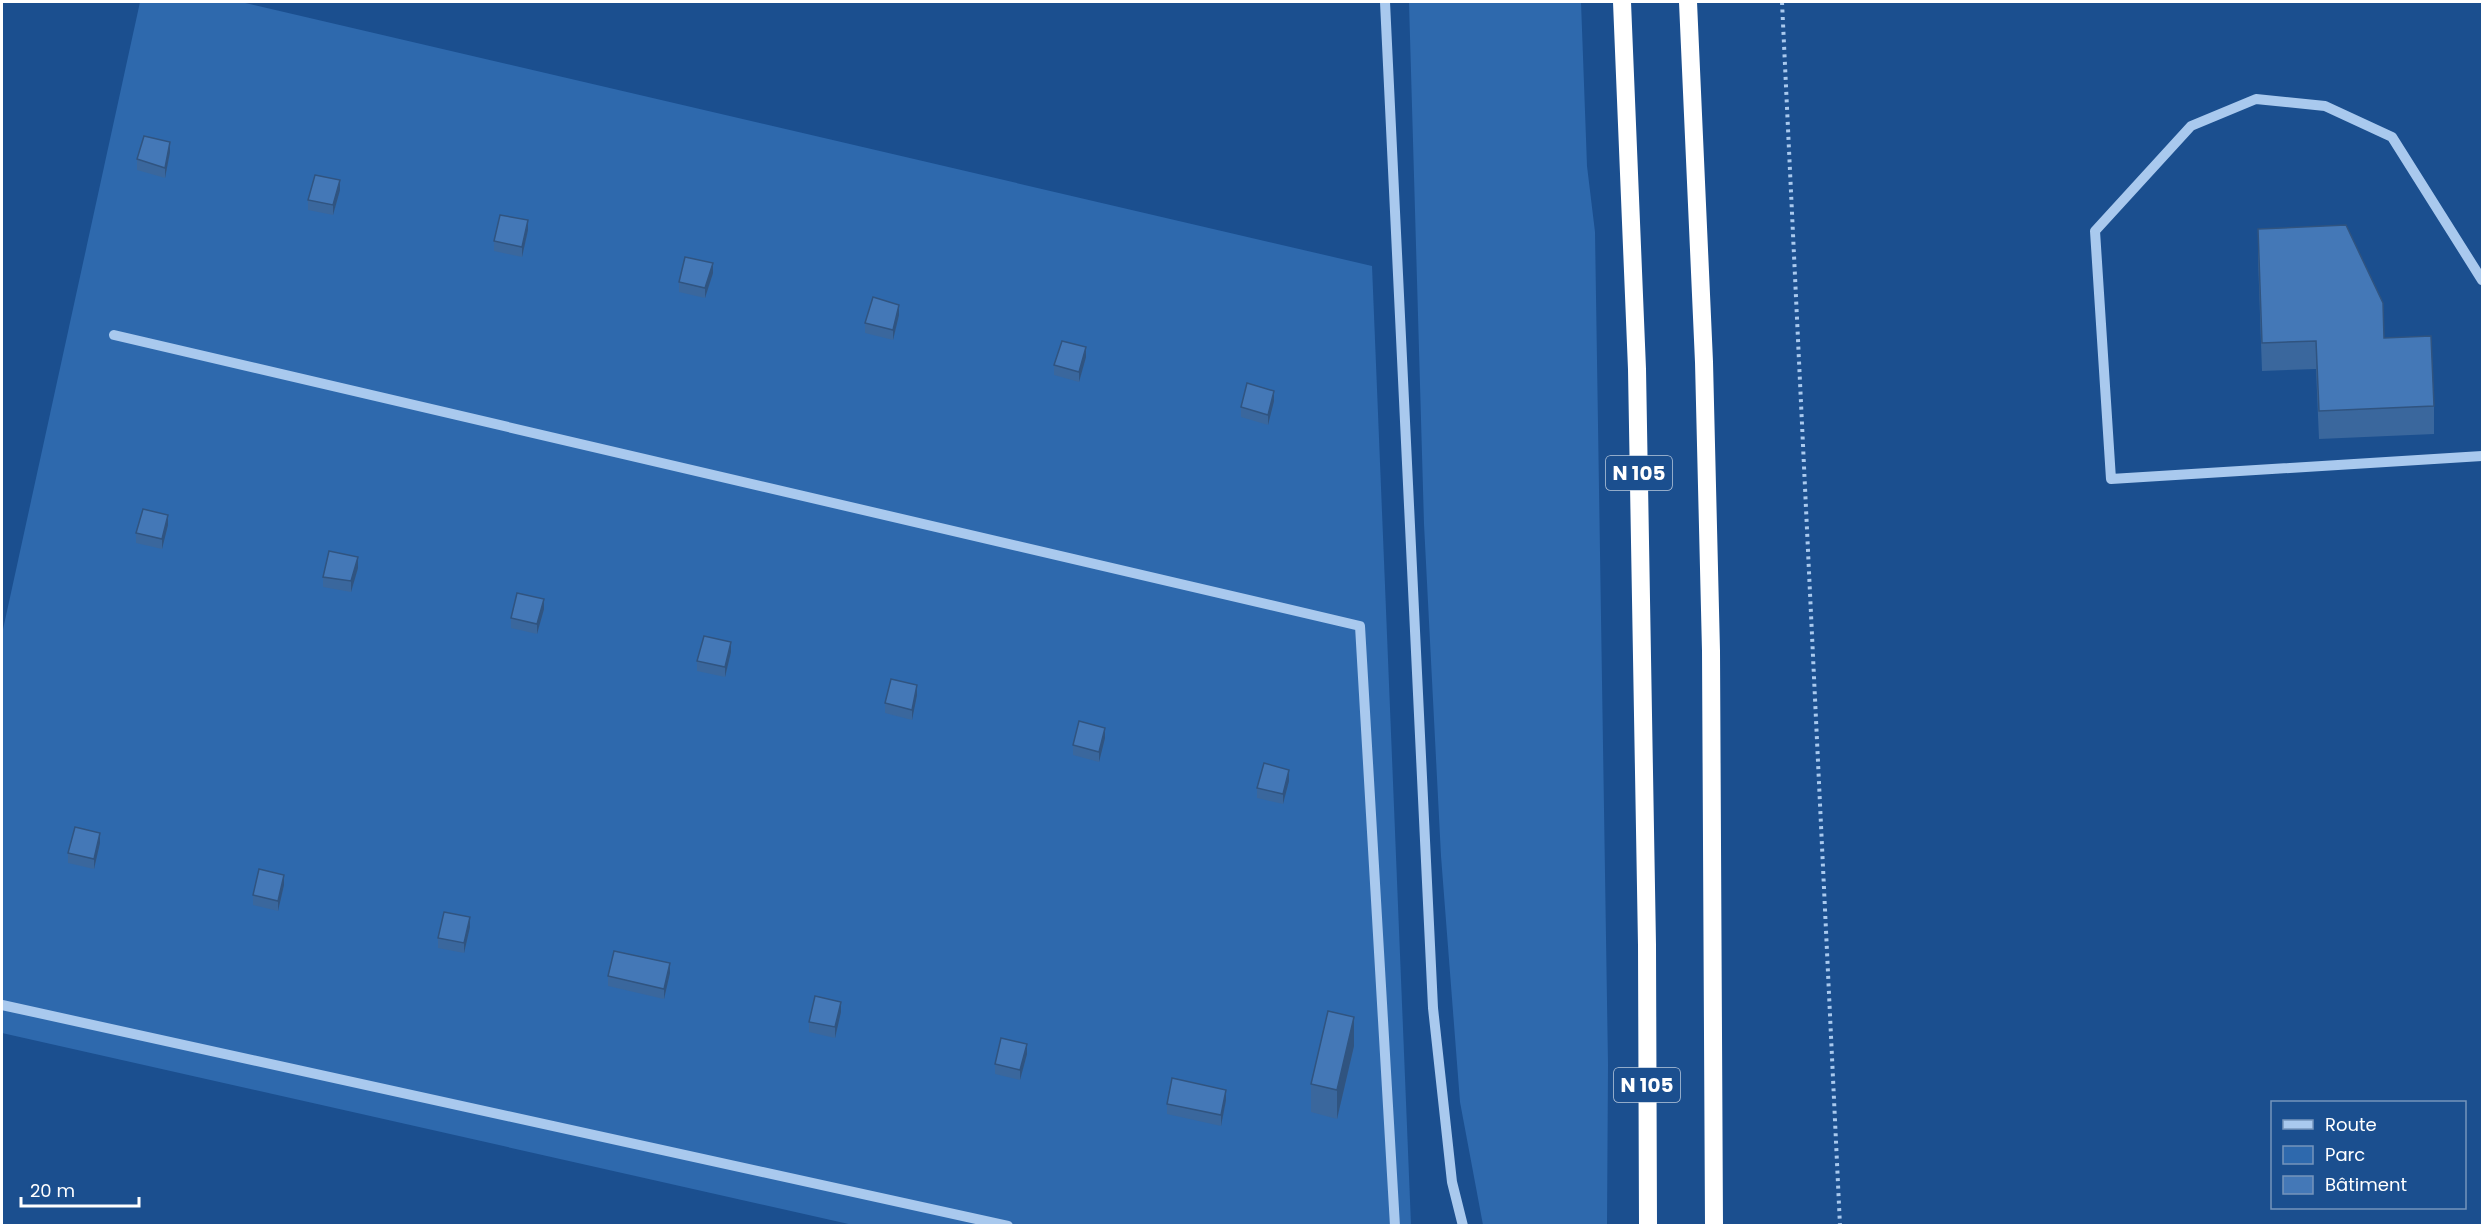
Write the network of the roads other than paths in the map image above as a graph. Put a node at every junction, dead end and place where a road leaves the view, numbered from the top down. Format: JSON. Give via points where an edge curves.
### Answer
{"nodes":[{"id":1,"x":1385,"y":2,"type":"edge"},
{"id":2,"x":1622,"y":2,"type":"edge"},
{"id":3,"x":1688,"y":2,"type":"edge"},
{"id":4,"x":2482,"y":280,"type":"edge"},
{"id":5,"x":114,"y":335,"type":"dead end"},
{"id":6,"x":2482,"y":456,"type":"edge"},
{"id":7,"x":2,"y":1005,"type":"edge"},
{"id":8,"x":1008,"y":1226,"type":"edge"},
{"id":9,"x":1395,"y":1226,"type":"edge"},
{"id":10,"x":1463,"y":1226,"type":"edge"},
{"id":11,"x":1648,"y":1226,"type":"edge"},
{"id":12,"x":1714,"y":1226,"type":"edge"}],
"edges":[{"from":1,"to":10,"type":"street","via":[[1433,1008],[1452,1182]]},
{"from":2,"to":11,"type":"highway","number":"N 105","via":[[1637,369]]},
{"from":3,"to":12,"type":"highway","via":[[1704,362],[1711,640]]},
{"from":4,"to":6,"type":"street","via":[[2392,137],[2325,106],[2256,99],[2191,126],[2095,231],[2111,478]]},
{"from":5,"to":9,"type":"street","via":[[1359,626]]},
{"from":7,"to":8,"type":"street"}]}
